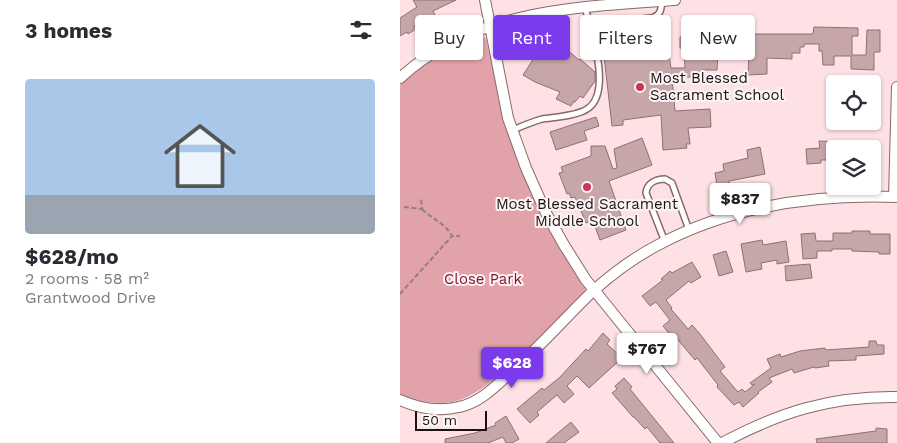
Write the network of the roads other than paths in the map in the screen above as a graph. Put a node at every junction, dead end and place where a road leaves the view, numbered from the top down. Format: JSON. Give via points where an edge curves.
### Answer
{"nodes":[{"id":1,"x":485,"y":0,"type":"edge"},
{"id":2,"x":675,"y":0,"type":"edge"},
{"id":3,"x":662,"y":1,"type":"edge"},
{"id":4,"x":585,"y":6,"type":"junction"},
{"id":5,"x":587,"y":15,"type":"edge"},
{"id":6,"x":659,"y":15,"type":"edge"},
{"id":7,"x":489,"y":25,"type":"junction"},
{"id":8,"x":597,"y":60,"type":"edge"},
{"id":9,"x":400,"y":78,"type":"edge"},
{"id":10,"x":897,"y":88,"type":"edge"},
{"id":11,"x":513,"y":130,"type":"junction"},
{"id":12,"x":896,"y":197,"type":"edge"},
{"id":13,"x":690,"y":230,"type":"junction"},
{"id":14,"x":665,"y":242,"type":"junction"},
{"id":15,"x":594,"y":290,"type":"junction"},
{"id":16,"x":897,"y":397,"type":"edge"},
{"id":17,"x":400,"y":400,"type":"edge"},
{"id":18,"x":718,"y":443,"type":"edge"},
{"id":19,"x":722,"y":443,"type":"edge"}],
"edges":[{"from":1,"to":7,"type":"street"},
{"from":2,"to":3,"type":"street"},
{"from":3,"to":4,"type":"street"},
{"from":3,"to":6,"type":"lane"},
{"from":4,"to":5,"type":"lane"},
{"from":4,"to":7,"type":"street"},
{"from":7,"to":9,"type":"street","via":[[454,40]]},
{"from":7,"to":11,"type":"street"},
{"from":8,"to":11,"type":"lane","via":[[600,89],[596,101],[587,110],[539,120]]},
{"from":10,"to":12,"type":"street"},
{"from":11,"to":15,"type":"street","via":[[546,213]]},
{"from":12,"to":13,"type":"street","via":[[825,198],[777,204],[734,214]]},
{"from":13,"to":14,"type":"street"},
{"from":13,"to":14,"type":"lane","via":[[672,183],[666,179],[650,184],[646,193]]},
{"from":14,"to":15,"type":"street"},
{"from":15,"to":17,"type":"street","via":[[527,358],[477,400],[459,407],[435,409]]},
{"from":15,"to":18,"type":"street"},
{"from":16,"to":19,"type":"street","via":[[850,398],[811,406],[774,418]]}]}
